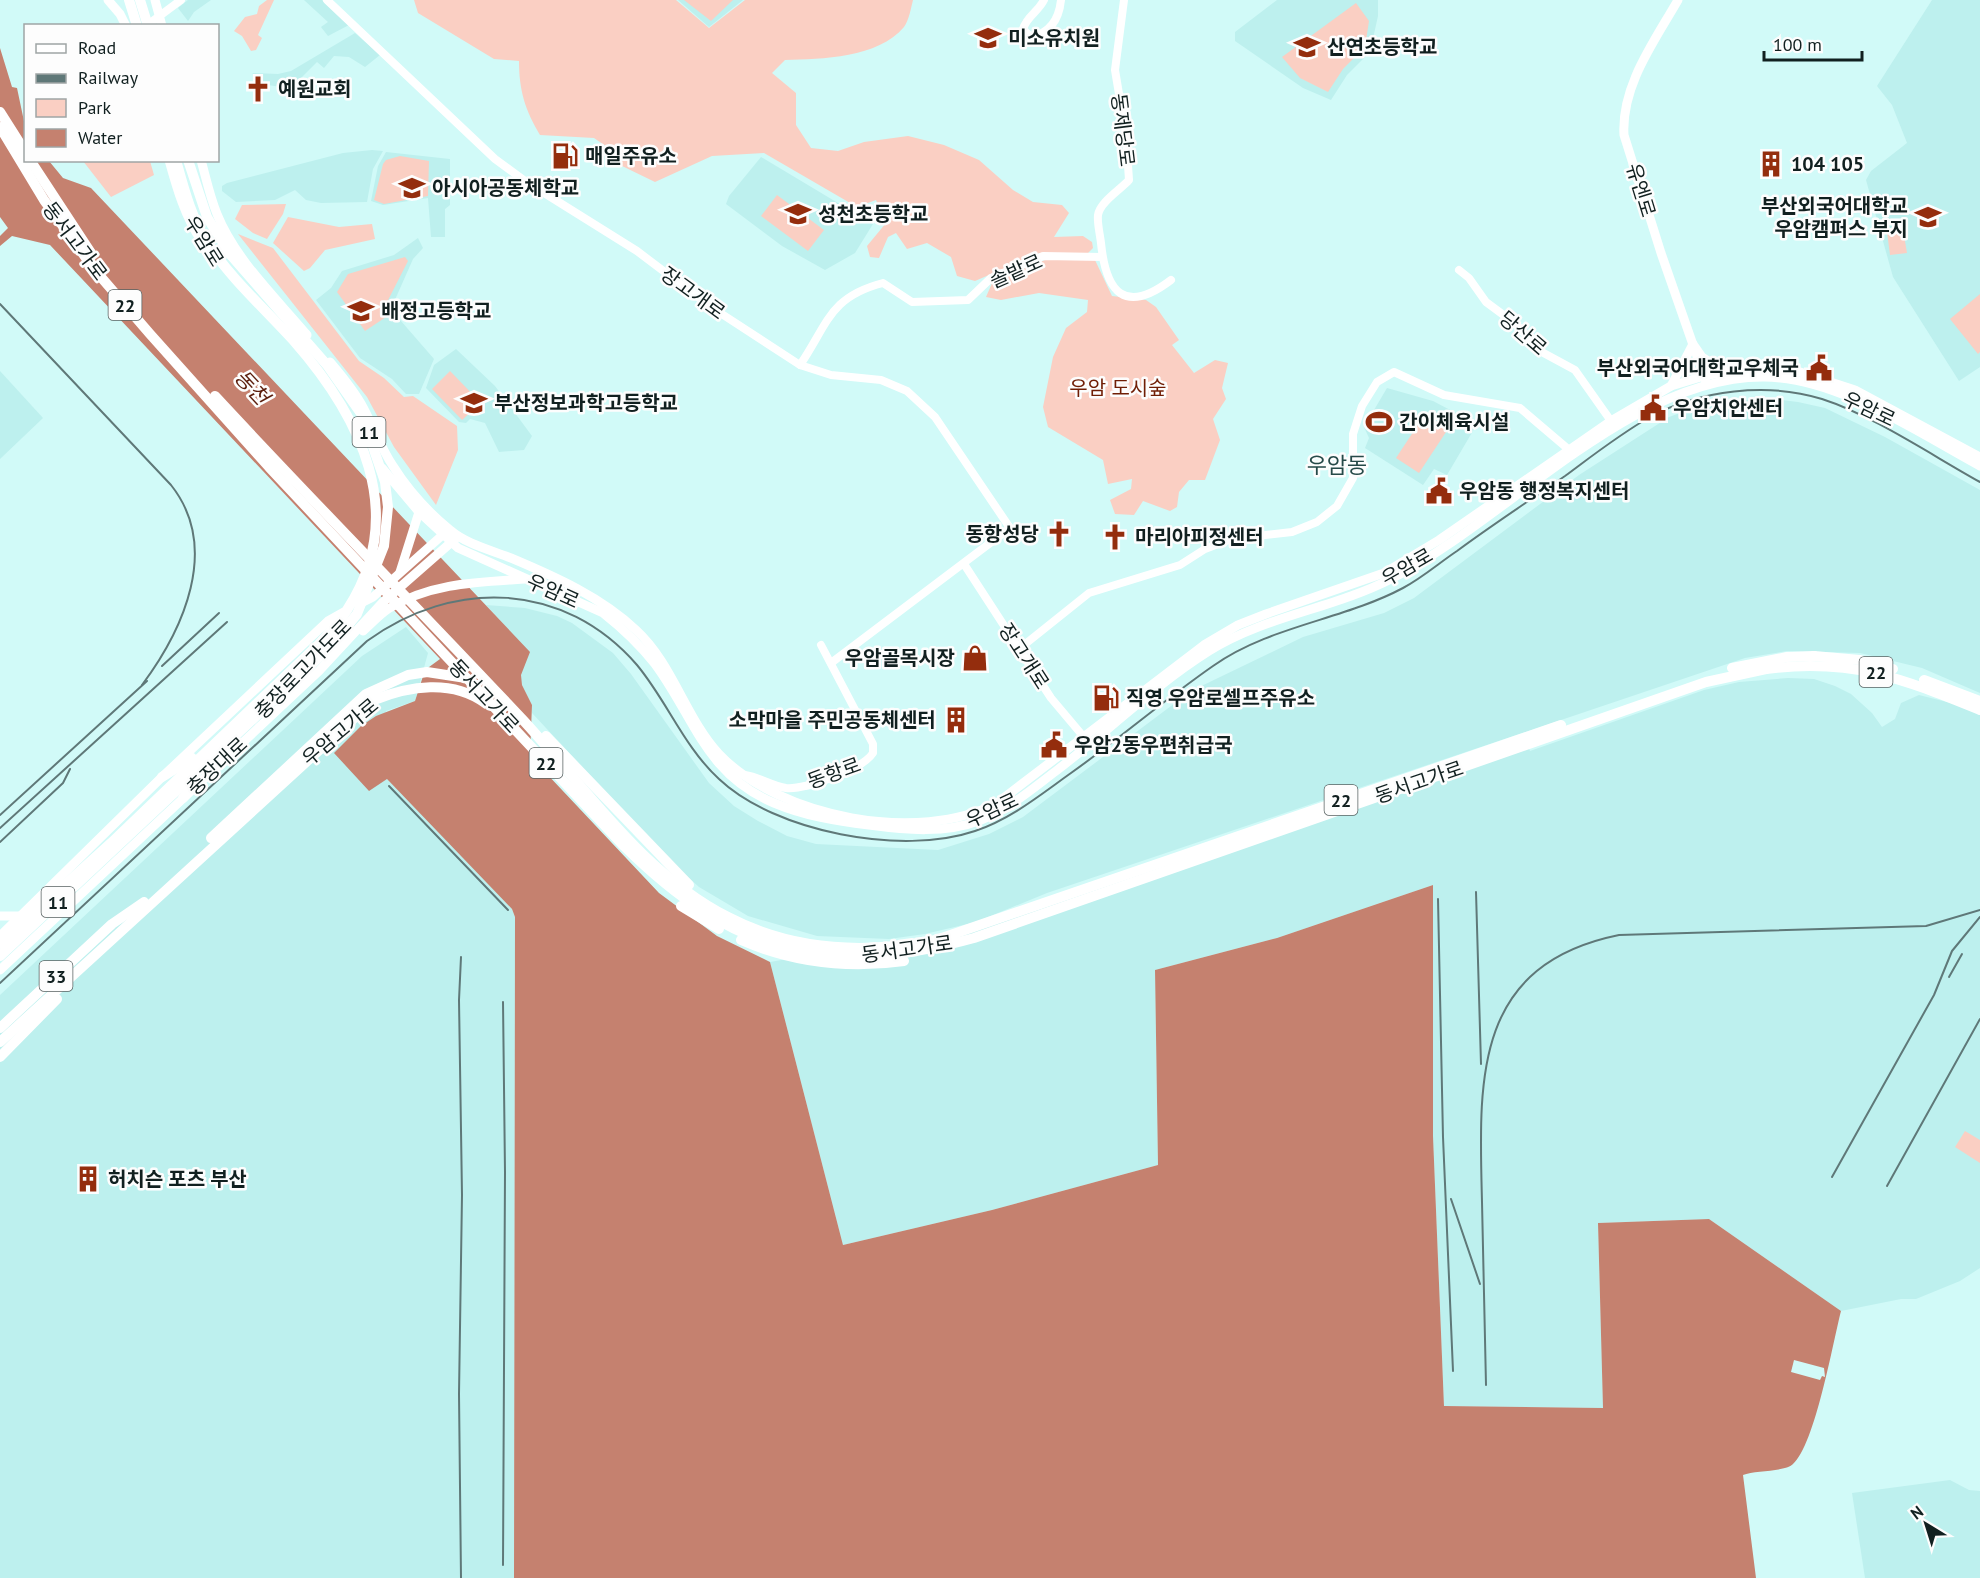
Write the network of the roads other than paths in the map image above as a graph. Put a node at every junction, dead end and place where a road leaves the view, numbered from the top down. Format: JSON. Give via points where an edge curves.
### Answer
{"nodes":[{"id":1,"x":108,"y":0,"type":"edge"},
{"id":2,"x":115,"y":0,"type":"edge"},
{"id":3,"x":129,"y":0,"type":"edge"},
{"id":4,"x":135,"y":0,"type":"edge"},
{"id":5,"x":140,"y":0,"type":"edge"},
{"id":6,"x":155,"y":0,"type":"edge"},
{"id":7,"x":181,"y":0,"type":"edge"},
{"id":8,"x":327,"y":0,"type":"edge"},
{"id":9,"x":1044,"y":0,"type":"edge"},
{"id":10,"x":1061,"y":0,"type":"edge"},
{"id":11,"x":1124,"y":0,"type":"edge"},
{"id":12,"x":1678,"y":0,"type":"edge"},
{"id":13,"x":120,"y":14,"type":"junction"},
{"id":14,"x":161,"y":21,"type":"edge"},
{"id":15,"x":125,"y":24,"type":"edge"},
{"id":16,"x":136,"y":24,"type":"edge"},
{"id":17,"x":145,"y":24,"type":"edge"},
{"id":18,"x":146,"y":24,"type":"edge"},
{"id":19,"x":0,"y":112,"type":"edge"},
{"id":20,"x":0,"y":127,"type":"edge"},
{"id":21,"x":24,"y":150,"type":"edge"},
{"id":22,"x":31,"y":162,"type":"edge"},
{"id":23,"x":170,"y":162,"type":"edge"},
{"id":24,"x":178,"y":162,"type":"edge"},
{"id":25,"x":179,"y":162,"type":"edge"},
{"id":26,"x":189,"y":162,"type":"edge"},
{"id":27,"x":190,"y":162,"type":"edge"},
{"id":28,"x":202,"y":162,"type":"edge"},
{"id":29,"x":207,"y":183,"type":"junction"},
{"id":30,"x":177,"y":190,"type":"junction"},
{"id":31,"x":1102,"y":257,"type":"junction"},
{"id":32,"x":1458,"y":270,"type":"dead end"},
{"id":33,"x":1171,"y":280,"type":"dead end"},
{"id":34,"x":1693,"y":344,"type":"junction"},
{"id":35,"x":800,"y":365,"type":"junction"},
{"id":36,"x":1726,"y":372,"type":"junction"},
{"id":37,"x":1706,"y":380,"type":"junction"},
{"id":38,"x":1671,"y":386,"type":"junction"},
{"id":39,"x":1611,"y":421,"type":"junction"},
{"id":40,"x":1572,"y":452,"type":"junction"},
{"id":41,"x":1980,"y":457,"type":"edge"},
{"id":42,"x":1980,"y":466,"type":"edge"},
{"id":43,"x":419,"y":512,"type":"junction"},
{"id":44,"x":446,"y":533,"type":"junction"},
{"id":45,"x":455,"y":539,"type":"junction"},
{"id":46,"x":964,"y":564,"type":"junction"},
{"id":47,"x":399,"y":574,"type":"junction"},
{"id":48,"x":529,"y":579,"type":"junction"},
{"id":49,"x":385,"y":606,"type":"junction"},
{"id":50,"x":821,"y":645,"type":"dead end"},
{"id":51,"x":1019,"y":649,"type":"junction"},
{"id":52,"x":831,"y":663,"type":"junction"},
{"id":53,"x":1980,"y":701,"type":"edge"},
{"id":54,"x":257,"y":710,"type":"junction"},
{"id":55,"x":1980,"y":710,"type":"edge"},
{"id":56,"x":239,"y":735,"type":"junction"},
{"id":57,"x":1087,"y":741,"type":"junction"},
{"id":58,"x":213,"y":745,"type":"junction"},
{"id":59,"x":744,"y":775,"type":"junction"},
{"id":60,"x":162,"y":777,"type":"junction"},
{"id":61,"x":183,"y":798,"type":"junction"},
{"id":62,"x":114,"y":846,"type":"junction"},
{"id":63,"x":148,"y":902,"type":"junction"},
{"id":64,"x":0,"y":916,"type":"edge"},
{"id":65,"x":20,"y":916,"type":"junction"},
{"id":66,"x":9,"y":926,"type":"junction"},
{"id":67,"x":972,"y":930,"type":"junction"},
{"id":68,"x":1000,"y":930,"type":"junction"},
{"id":69,"x":0,"y":938,"type":"edge"},
{"id":70,"x":0,"y":944,"type":"edge"},
{"id":71,"x":30,"y":945,"type":"junction"},
{"id":72,"x":2,"y":964,"type":"edge"},
{"id":73,"x":0,"y":1028,"type":"edge"},
{"id":74,"x":0,"y":1036,"type":"edge"},
{"id":75,"x":0,"y":1042,"type":"edge"},
{"id":76,"x":0,"y":1057,"type":"edge"}],
"edges":[{"from":1,"to":13,"type":"main road"},
{"from":2,"to":13,"type":"main road"},
{"from":3,"to":16,"type":"main road"},
{"from":4,"to":17,"type":"main road"},
{"from":5,"to":18,"type":"main road"},
{"from":6,"to":14,"type":"main road"},
{"from":7,"to":14,"type":"street"},
{"from":8,"to":35,"type":"street","name":"장고개로","via":[[495,159],[637,250],[711,307]]},
{"from":9,"to":10,"type":"street","via":[[1027,18],[1023,29],[1031,38],[1056,23]]},
{"from":11,"to":31,"type":"street","name":"동제당로","via":[[1115,70],[1129,180],[1103,204],[1098,214]]},
{"from":12,"to":34,"type":"main road","name":"유엔로","via":[[1635,78],[1623,116],[1624,135]]},
{"from":13,"to":15,"type":"main road"},
{"from":19,"to":21,"type":"main road"},
{"from":20,"to":68,"type":"main road","name":"동서고가로","number":"22","via":[[44,200],[94,269],[150,334],[277,476],[658,879],[724,926],[801,952],[861,957],[893,955],[939,948]]},
{"from":22,"to":67,"type":"main road","name":"동서고가로","number":"22","via":[[99,264],[155,332],[524,721],[627,837],[674,881],[727,917],[802,943],[882,948]]},
{"from":23,"to":30,"type":"main road","name":"우암로"},
{"from":24,"to":30,"type":"main road"},
{"from":25,"to":54,"type":"main road","name":"충장로고가도로","number":"11","via":[[195,220],[207,242],[336,394],[361,440],[374,484],[374,545],[361,585],[347,611]]},
{"from":26,"to":54,"type":"main road","name":"충장로고가도로","number":"11","via":[[207,217],[229,253],[327,364],[362,415],[385,482],[388,507],[384,546],[357,614],[331,646]]},
{"from":27,"to":29,"type":"main road"},
{"from":28,"to":29,"type":"main road","name":"우암로"},
{"from":29,"to":44,"type":"main road","name":"우암로","via":[[230,238],[343,377],[393,466]]},
{"from":30,"to":43,"type":"main road","name":"우암로","via":[[192,226],[217,266],[289,342]]},
{"from":31,"to":33,"type":"street","name":"동제당로","via":[[1107,278],[1124,295],[1152,294]]},
{"from":31,"to":35,"type":"street","name":"솔밭로","via":[[1043,256],[991,278],[968,300],[912,302],[883,283],[859,289],[827,317]]},
{"from":32,"to":39,"type":"street","name":"당산로","via":[[1469,278],[1485,302],[1516,325],[1538,350],[1575,370]]},
{"from":34,"to":36,"type":"main road","via":[[1702,357]]},
{"from":34,"to":37,"type":"main road","name":"유엔로"},
{"from":34,"to":38,"type":"main road"},
{"from":35,"to":46,"type":"street","name":"장고개로","via":[[831,375],[881,380],[907,391],[935,417],[1010,528]]},
{"from":36,"to":37,"type":"main road","name":"우암로"},
{"from":36,"to":41,"type":"main road","name":"우암로","via":[[1769,368],[1797,371],[1856,390]]},
{"from":37,"to":38,"type":"main road","name":"우암로"},
{"from":37,"to":40,"type":"main road","name":"우암로"},
{"from":37,"to":42,"type":"main road","name":"우암로","via":[[1794,380],[1852,398]]},
{"from":38,"to":39,"type":"main road","name":"우암로"},
{"from":39,"to":40,"type":"main road","name":"우암로"},
{"from":40,"to":51,"type":"street","via":[[1520,408],[1444,395],[1394,372],[1377,382],[1362,406],[1353,434],[1353,478],[1337,506],[1317,522],[1292,532],[1231,539],[1180,565],[1089,593]]},
{"from":40,"to":57,"type":"main road","name":"우암로","via":[[1384,573],[1238,625],[1204,645]]},
{"from":43,"to":44,"type":"main road","name":"우암로"},
{"from":43,"to":47,"type":"main road"},
{"from":44,"to":45,"type":"main road","name":"우암로"},
{"from":44,"to":47,"type":"main road","name":"충장대로"},
{"from":45,"to":48,"type":"main road","name":"우암로","via":[[475,557]]},
{"from":45,"to":49,"type":"main road"},
{"from":45,"to":59,"type":"main road","name":"우암로","via":[[545,572],[593,597],[631,626],[660,658],[718,753]]},
{"from":46,"to":51,"type":"street","name":"장고개로"},
{"from":46,"to":52,"type":"street","name":"장고개로"},
{"from":47,"to":60,"type":"main road","name":"충장대로","via":[[373,597],[328,621]]},
{"from":48,"to":49,"type":"main road","via":[[455,584]]},
{"from":48,"to":57,"type":"main road","name":"우암로","via":[[603,613],[620,627],[656,666],[712,758],[748,789],[790,810],[833,821],[913,831],[959,825],[1000,810]]},
{"from":49,"to":61,"type":"main road","name":"충장대로"},
{"from":50,"to":52,"type":"street","name":"동항로"},
{"from":51,"to":57,"type":"street","name":"장고개로","via":[[1051,698]]},
{"from":52,"to":59,"type":"street","name":"동항로","via":[[873,744],[869,760],[821,781],[787,788]]},
{"from":53,"to":67,"type":"main road","name":"동서고가로","number":"22","via":[[1860,660],[1787,657],[1724,670],[1327,804]]},
{"from":54,"to":56,"type":"main road","name":"충장로고가도로","number":"11"},
{"from":54,"to":58,"type":"main road","name":"충장로고가도로","number":"11"},
{"from":55,"to":68,"type":"main road","name":"동서고가로","number":"22","via":[[1878,672],[1845,666],[1795,665],[1706,682]]},
{"from":56,"to":61,"type":"main road"},
{"from":56,"to":62,"type":"main road","name":"충장로고가도로","number":"11"},
{"from":57,"to":59,"type":"main road","name":"우암로","via":[[997,802],[976,814],[951,820],[914,823],[824,812],[788,801]]},
{"from":58,"to":60,"type":"main road"},
{"from":58,"to":62,"type":"main road","name":"충장로고가도로","number":"11"},
{"from":60,"to":65,"type":"main road","name":"충장대로"},
{"from":61,"to":71,"type":"main road","name":"충장대로"},
{"from":62,"to":70,"type":"main road","name":"충장로고가도로","number":"11"},
{"from":62,"to":72,"type":"main road","name":"충장로고가도로","number":"11"},
{"from":63,"to":67,"type":"main road","name":"우암고가로","via":[[350,707],[378,687],[427,672],[460,676],[504,697],[560,750],[664,861],[692,887],[738,916],[789,934],[850,944],[887,943]]},
{"from":63,"to":68,"type":"main road","name":"우암고가로","via":[[359,711],[387,695],[421,686],[461,692],[483,701],[651,882],[705,922],[759,948],[815,962],[875,965],[938,955],[975,944]]},
{"from":63,"to":73,"type":"main road","number":"33","via":[[112,924]]},
{"from":63,"to":74,"type":"main road","name":"우암고가로"},
{"from":63,"to":75,"type":"main road","name":"우암고가로"},
{"from":63,"to":76,"type":"main road","via":[[123,935]]},
{"from":64,"to":65,"type":"main road"},
{"from":65,"to":66,"type":"main road","name":"충장대로"},
{"from":66,"to":69,"type":"main road","name":"충장대로"},
{"from":66,"to":71,"type":"main road","via":[[15,938]]},
{"from":69,"to":72,"type":"main road","via":[[5,955]]},
{"from":71,"to":72,"type":"main road","name":"충장대로"}]}
